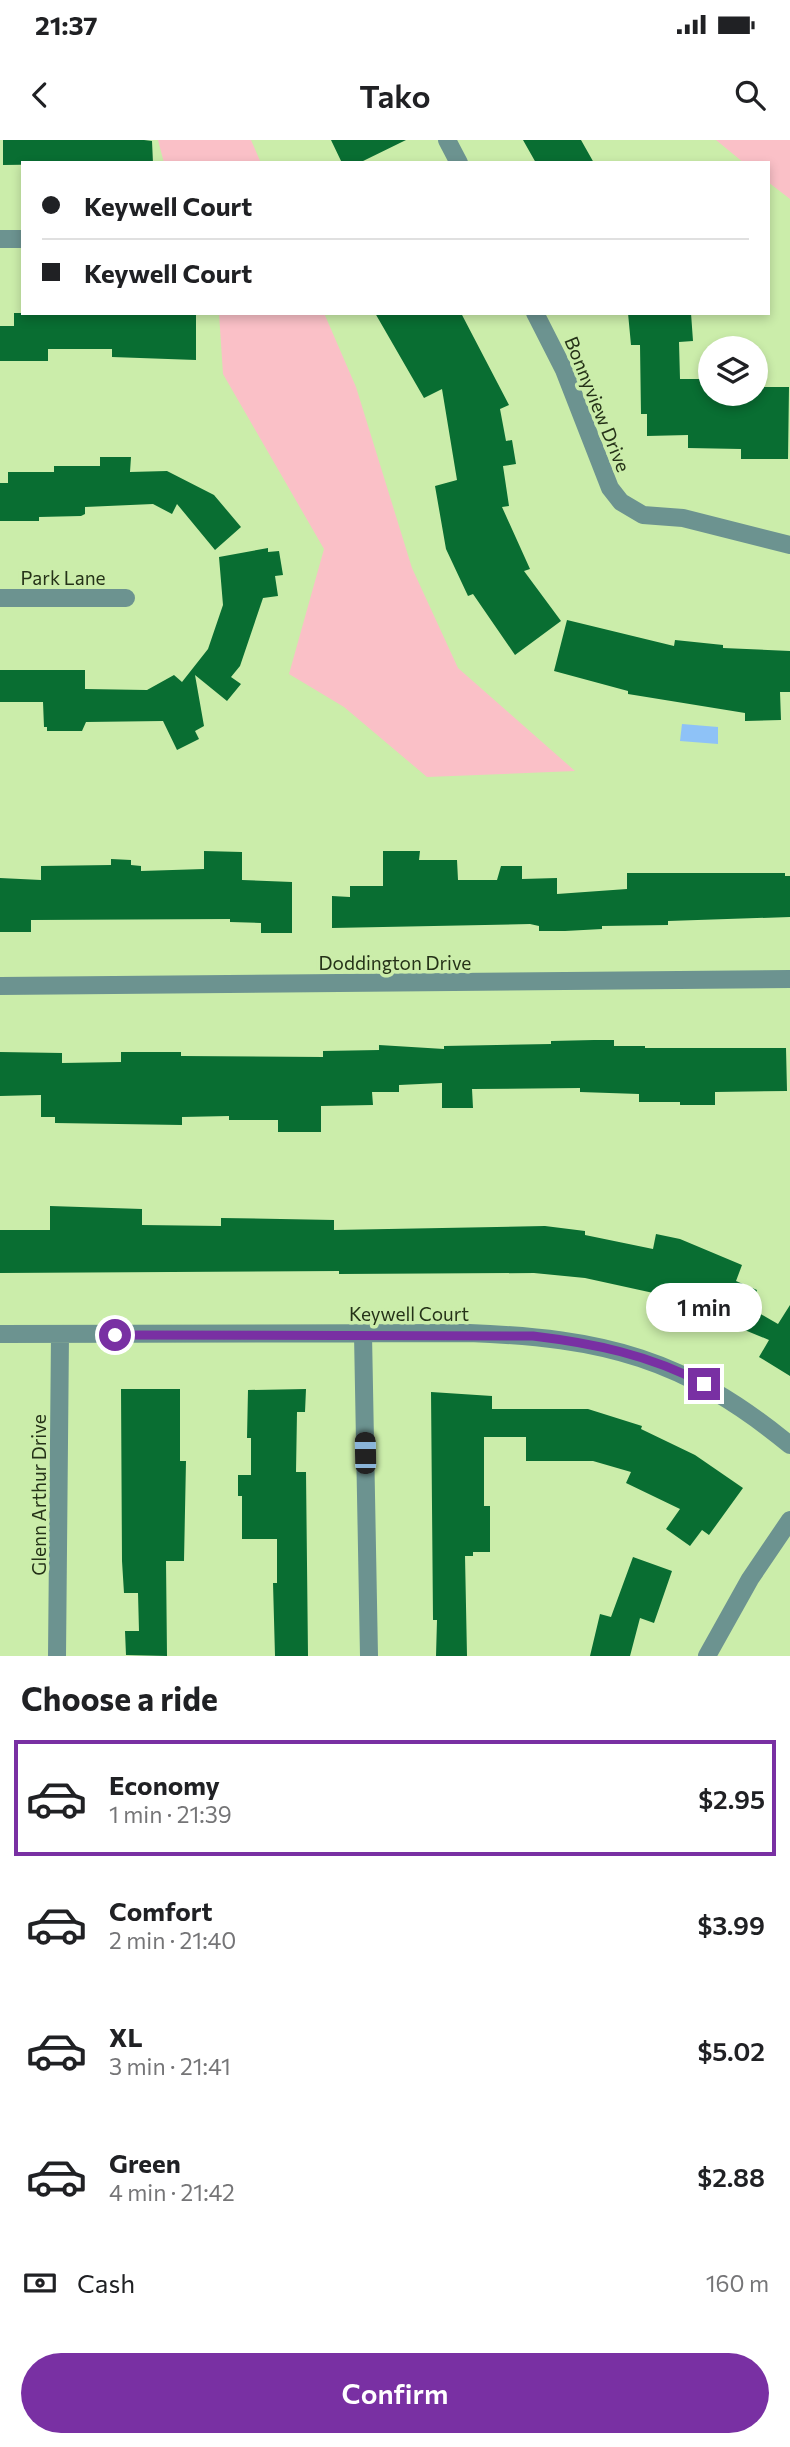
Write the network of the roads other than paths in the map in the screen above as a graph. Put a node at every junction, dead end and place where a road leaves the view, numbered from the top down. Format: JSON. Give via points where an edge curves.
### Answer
{"nodes":[{"id":1,"x":447,"y":140,"type":"edge"},
{"id":2,"x":458,"y":161,"type":"edge"},
{"id":3,"x":0,"y":239,"type":"edge"},
{"id":4,"x":21,"y":239,"type":"edge"},
{"id":5,"x":537,"y":315,"type":"edge"},
{"id":6,"x":790,"y":545,"type":"edge"},
{"id":7,"x":0,"y":598,"type":"edge"},
{"id":8,"x":127,"y":598,"type":"dead end"},
{"id":9,"x":790,"y":979,"type":"edge"},
{"id":10,"x":0,"y":986,"type":"edge"},
{"id":11,"x":0,"y":1334,"type":"edge"},
{"id":12,"x":363,"y":1334,"type":"junction"},
{"id":13,"x":60,"y":1335,"type":"junction"},
{"id":14,"x":790,"y":1445,"type":"edge"},
{"id":15,"x":790,"y":1520,"type":"edge"},
{"id":16,"x":57,"y":1656,"type":"edge"},
{"id":17,"x":369,"y":1656,"type":"edge"},
{"id":18,"x":707,"y":1656,"type":"edge"}],
"edges":[{"from":1,"to":2,"type":"street"},
{"from":3,"to":4,"type":"street"},
{"from":5,"to":6,"type":"street","name":"Bonnyview Drive","via":[[564,370],[610,488],[621,502],[643,515],[683,518]]},
{"from":7,"to":8,"type":"street","name":"Park Lane"},
{"from":9,"to":10,"type":"street","name":"Doddington Drive"},
{"from":11,"to":13,"type":"street","name":"Keywell Court"},
{"from":12,"to":13,"type":"street","name":"Keywell Court"},
{"from":12,"to":14,"type":"street","name":"Keywell Court","via":[[533,1336],[583,1342],[682,1372],[726,1397]]},
{"from":12,"to":17,"type":"street"},
{"from":13,"to":16,"type":"street","name":"Glenn Arthur Drive"},
{"from":15,"to":18,"type":"street"}]}
